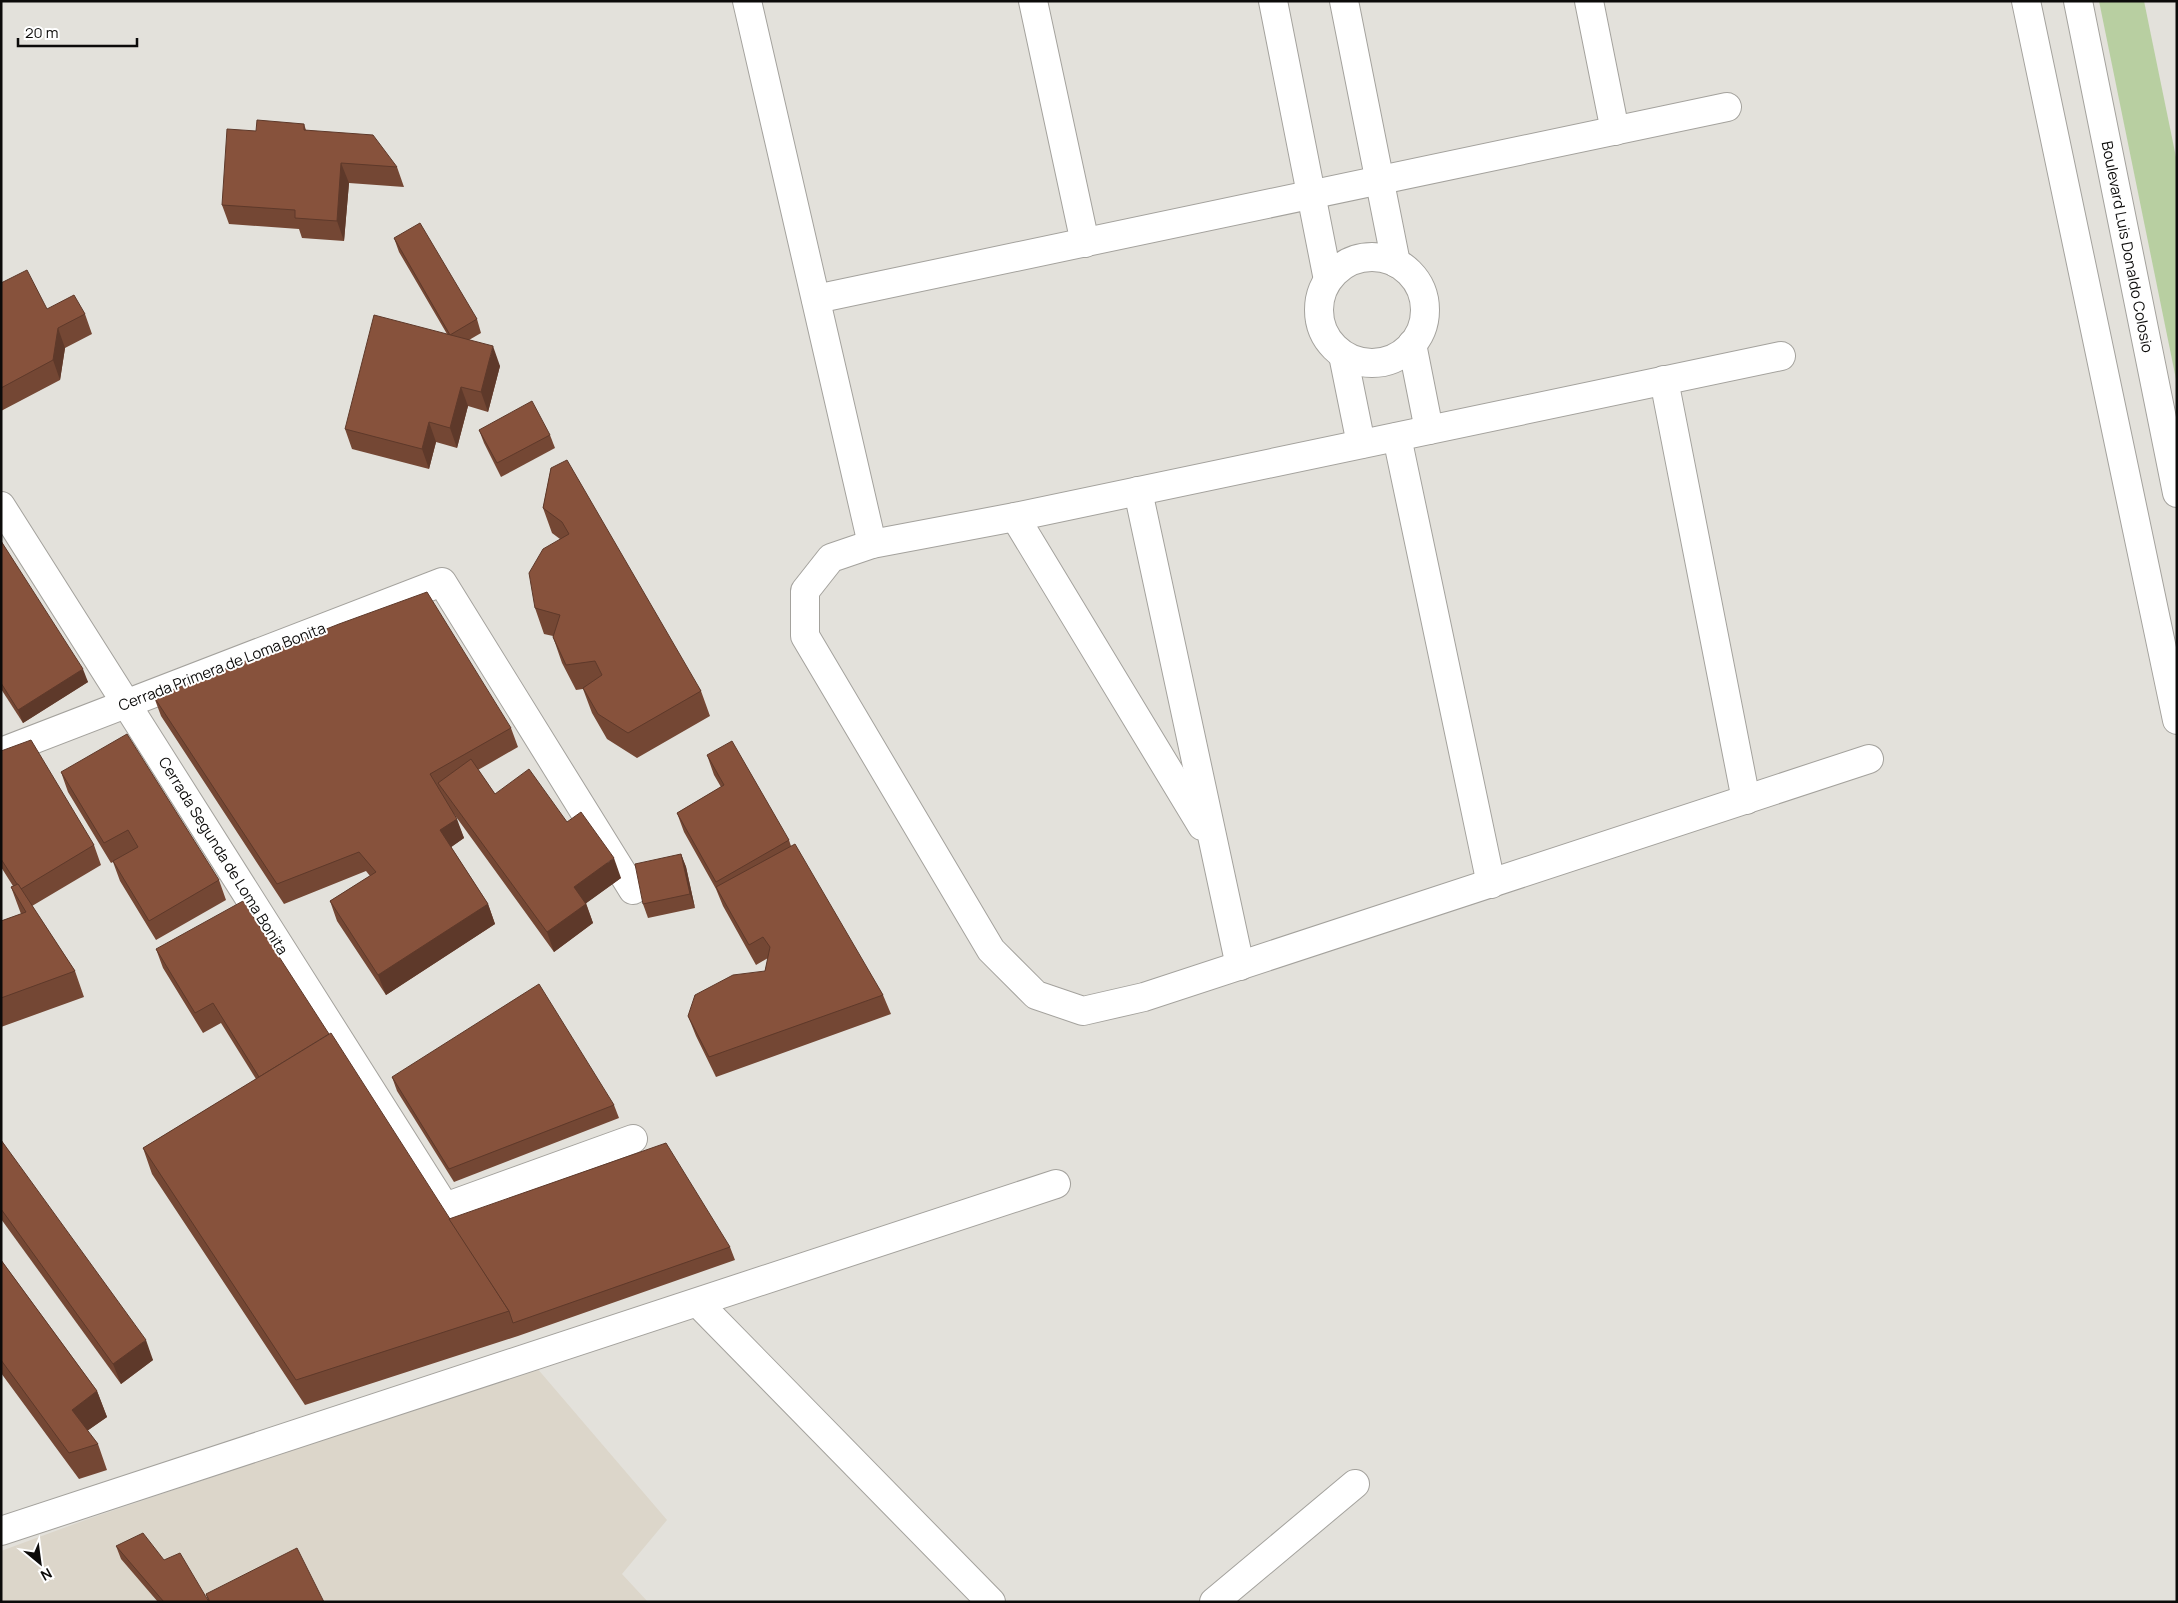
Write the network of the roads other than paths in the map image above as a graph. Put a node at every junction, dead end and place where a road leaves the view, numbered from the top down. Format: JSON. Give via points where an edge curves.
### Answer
{"nodes":[{"id":1,"x":747,"y":1,"type":"edge"},
{"id":2,"x":1033,"y":1,"type":"edge"},
{"id":3,"x":1273,"y":1,"type":"edge"},
{"id":4,"x":1344,"y":1,"type":"edge"},
{"id":5,"x":1589,"y":1,"type":"edge"},
{"id":6,"x":2026,"y":1,"type":"edge"},
{"id":7,"x":2078,"y":1,"type":"edge"},
{"id":8,"x":1727,"y":107,"type":"dead end"},
{"id":9,"x":1615,"y":131,"type":"junction"},
{"id":10,"x":1379,"y":180,"type":"junction"},
{"id":11,"x":1311,"y":195,"type":"junction"},
{"id":12,"x":1085,"y":243,"type":"junction"},
{"id":13,"x":1396,"y":263,"type":"junction"},
{"id":14,"x":1328,"y":280,"type":"junction"},
{"id":15,"x":816,"y":299,"type":"junction"},
{"id":16,"x":1412,"y":344,"type":"junction"},
{"id":17,"x":1343,"y":355,"type":"junction"},
{"id":18,"x":1781,"y":356,"type":"dead end"},
{"id":19,"x":1664,"y":380,"type":"junction"},
{"id":20,"x":1429,"y":430,"type":"junction"},
{"id":21,"x":1397,"y":436,"type":"junction"},
{"id":22,"x":1361,"y":444,"type":"junction"},
{"id":23,"x":1138,"y":491,"type":"junction"},
{"id":24,"x":2177,"y":493,"type":"edge"},
{"id":25,"x":1,"y":506,"type":"edge"},
{"id":26,"x":1015,"y":517,"type":"junction"},
{"id":27,"x":872,"y":544,"type":"junction"},
{"id":28,"x":127,"y":704,"type":"junction"},
{"id":29,"x":2177,"y":720,"type":"edge"},
{"id":30,"x":1,"y":752,"type":"edge"},
{"id":31,"x":1869,"y":759,"type":"dead end"},
{"id":32,"x":1746,"y":800,"type":"junction"},
{"id":33,"x":1214,"y":844,"type":"junction"},
{"id":34,"x":1491,"y":884,"type":"junction"},
{"id":35,"x":634,"y":890,"type":"edge"},
{"id":36,"x":1240,"y":966,"type":"junction"},
{"id":37,"x":633,"y":1139,"type":"dead end"},
{"id":38,"x":1056,"y":1184,"type":"dead end"},
{"id":39,"x":698,"y":1303,"type":"junction"},
{"id":40,"x":1355,"y":1484,"type":"dead end"},
{"id":41,"x":1,"y":1532,"type":"edge"},
{"id":42,"x":991,"y":1602,"type":"edge"},
{"id":43,"x":1214,"y":1602,"type":"edge"}],
"edges":[{"from":1,"to":15,"type":"street"},
{"from":2,"to":12,"type":"street"},
{"from":3,"to":11,"type":"street"},
{"from":4,"to":10,"type":"street"},
{"from":5,"to":9,"type":"street"},
{"from":6,"to":29,"type":"street"},
{"from":7,"to":24,"type":"street","name":"Boulevard Luis Donaldo Colosio"},
{"from":8,"to":9,"type":"street"},
{"from":9,"to":10,"type":"street"},
{"from":10,"to":11,"type":"street"},
{"from":10,"to":13,"type":"street"},
{"from":11,"to":12,"type":"street"},
{"from":11,"to":14,"type":"street"},
{"from":12,"to":15,"type":"street"},
{"from":13,"to":14,"type":"street","via":[[1378,257],[1362,258],[1346,264]]},
{"from":13,"to":16,"type":"street","via":[[1408,271],[1424,299],[1425,318]]},
{"from":14,"to":17,"type":"street","via":[[1319,304],[1320,320],[1326,338]]},
{"from":15,"to":27,"type":"street"},
{"from":16,"to":17,"type":"street","via":[[1391,360],[1373,363]]},
{"from":16,"to":20,"type":"street"},
{"from":17,"to":22,"type":"street"},
{"from":18,"to":19,"type":"street"},
{"from":19,"to":20,"type":"street"},
{"from":19,"to":32,"type":"street"},
{"from":20,"to":21,"type":"street"},
{"from":21,"to":22,"type":"street"},
{"from":21,"to":34,"type":"street"},
{"from":22,"to":23,"type":"street"},
{"from":23,"to":26,"type":"street"},
{"from":23,"to":33,"type":"street"},
{"from":25,"to":28,"type":"street","name":"Cerrada Segunda de Loma Bonita"},
{"from":26,"to":27,"type":"street"},
{"from":26,"to":33,"type":"street"},
{"from":27,"to":36,"type":"street","via":[[830,558],[805,591],[806,636],[991,950],[1036,995],[1083,1011],[1144,998]]},
{"from":28,"to":30,"type":"street","name":"Cerrada Primera de Loma Bonita"},
{"from":28,"to":35,"type":"street","name":"Cerrada Primera de Loma Bonita","via":[[442,582]]},
{"from":28,"to":37,"type":"street","name":"Cerrada Segunda de Loma Bonita","via":[[445,1207]]},
{"from":31,"to":32,"type":"street"},
{"from":32,"to":34,"type":"street"},
{"from":33,"to":36,"type":"street"},
{"from":34,"to":36,"type":"street"},
{"from":38,"to":39,"type":"street"},
{"from":39,"to":41,"type":"street"},
{"from":39,"to":42,"type":"street"},
{"from":40,"to":43,"type":"street"}]}
